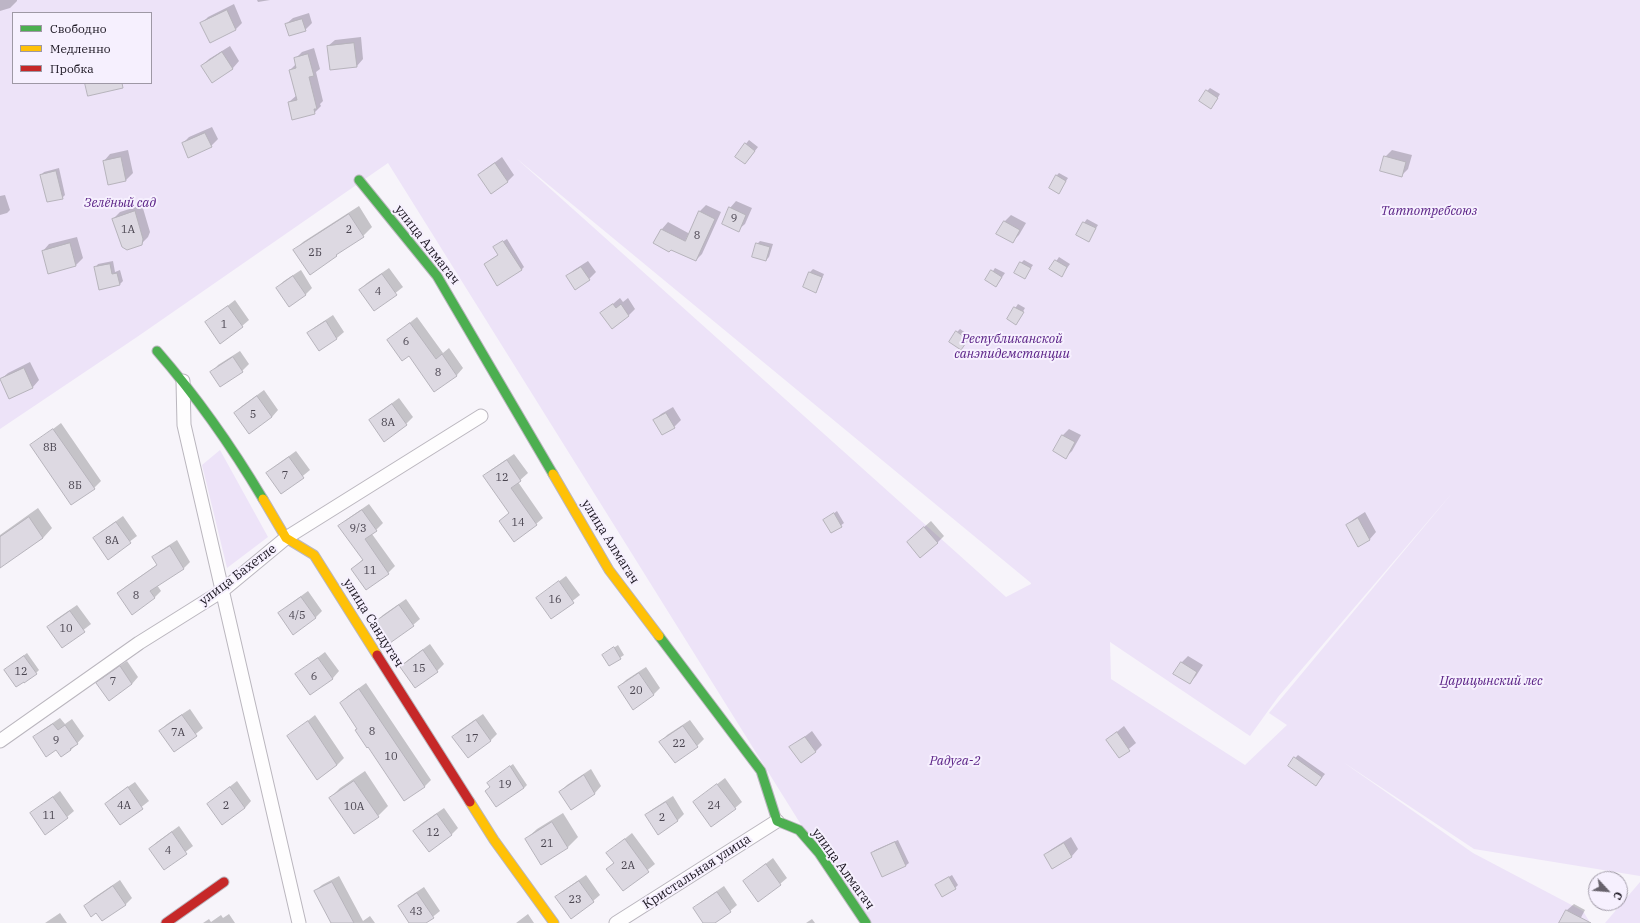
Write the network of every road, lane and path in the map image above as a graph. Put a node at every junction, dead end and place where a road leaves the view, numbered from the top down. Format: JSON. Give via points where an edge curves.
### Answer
{"nodes":[{"id":1,"x":359,"y":180,"type":"dead end"},
{"id":2,"x":156,"y":351,"type":"dead end"},
{"id":3,"x":183,"y":381,"type":"junction"},
{"id":4,"x":481,"y":416,"type":"dead end"},
{"id":5,"x":286,"y":538,"type":"junction"},
{"id":6,"x":222,"y":591,"type":"junction"},
{"id":7,"x":0,"y":741,"type":"edge"},
{"id":8,"x":777,"y":821,"type":"junction"},
{"id":9,"x":224,"y":882,"type":"dead end"},
{"id":10,"x":166,"y":923,"type":"edge"},
{"id":11,"x":299,"y":923,"type":"edge"},
{"id":12,"x":554,"y":923,"type":"edge"},
{"id":13,"x":616,"y":923,"type":"edge"},
{"id":14,"x":866,"y":923,"type":"edge"}],
"edges":[{"from":1,"to":8,"type":"street","name":"улица Алмагач","via":[[438,276],[609,570],[761,771]]},
{"from":2,"to":3,"type":"street","name":"улица Сандугач"},
{"from":3,"to":5,"type":"street","name":"улица Сандугач","via":[[239,459]]},
{"from":3,"to":6,"type":"street","via":[[184,425]]},
{"from":4,"to":5,"type":"street","name":"улица Бахетле"},
{"from":5,"to":6,"type":"street","name":"улица Бахетле"},
{"from":5,"to":12,"type":"street","name":"улица Сандугач","via":[[314,555],[494,840]]},
{"from":6,"to":7,"type":"street","name":"улица Бахетле","via":[[139,643]]},
{"from":6,"to":11,"type":"street"},
{"from":8,"to":13,"type":"street","name":"Кристальная улица"},
{"from":8,"to":14,"type":"street","name":"улица Алмагач","via":[[799,830],[819,853]]},
{"from":9,"to":10,"type":"street"}]}
